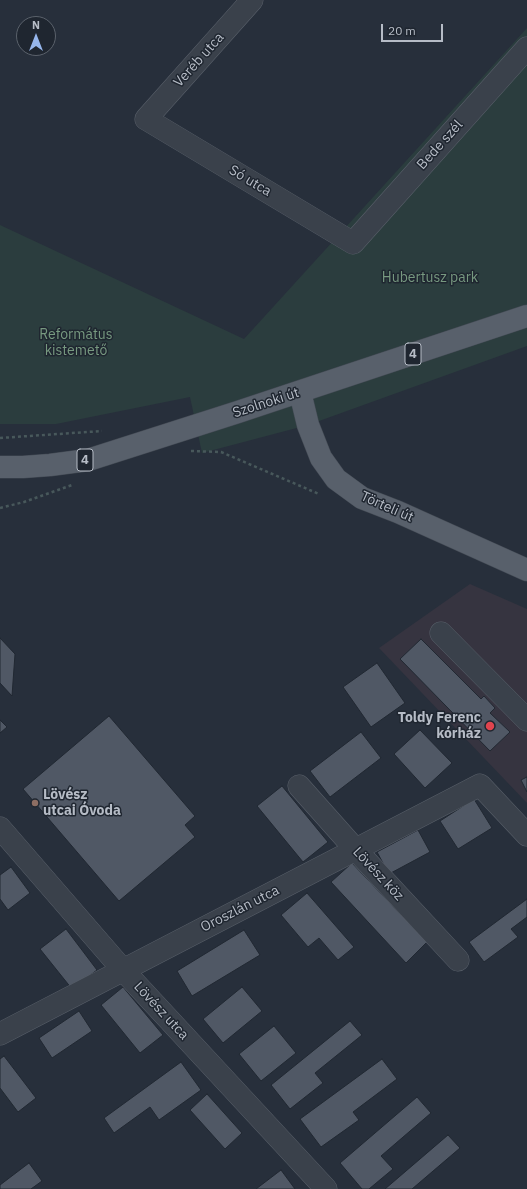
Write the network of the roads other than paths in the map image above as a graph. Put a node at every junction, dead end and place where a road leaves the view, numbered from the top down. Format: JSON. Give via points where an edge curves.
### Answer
{"nodes":[{"id":1,"x":252,"y":0,"type":"edge"},
{"id":2,"x":527,"y":48,"type":"edge"},
{"id":3,"x":146,"y":119,"type":"joint"},
{"id":4,"x":353,"y":243,"type":"joint"},
{"id":5,"x":527,"y":316,"type":"edge"},
{"id":6,"x":300,"y":392,"type":"junction"},
{"id":7,"x":0,"y":467,"type":"edge"},
{"id":8,"x":527,"y":570,"type":"edge"},
{"id":9,"x":441,"y":633,"type":"dead end"},
{"id":10,"x":527,"y":720,"type":"edge"},
{"id":11,"x":299,"y":786,"type":"dead end"},
{"id":12,"x":0,"y":828,"type":"edge"},
{"id":13,"x":527,"y":835,"type":"edge"},
{"id":14,"x":355,"y":849,"type":"junction"},
{"id":15,"x":458,"y":960,"type":"dead end"},
{"id":16,"x":123,"y":970,"type":"junction"},
{"id":17,"x":0,"y":1034,"type":"edge"},
{"id":18,"x":326,"y":1189,"type":"edge"}],
"edges":[{"from":1,"to":3,"type":"street","name":"Veréb utca"},
{"from":2,"to":4,"type":"street","name":"Bede szél"},
{"from":3,"to":4,"type":"street","name":"Só utca"},
{"from":5,"to":6,"type":"main road","name":"Szolnoki út","number":"4"},
{"from":6,"to":7,"type":"main road","name":"Szolnoki út","number":"4","via":[[88,460]]},
{"from":6,"to":8,"type":"main road","name":"Törteli út","via":[[308,425],[321,458],[336,479],[362,498]]},
{"from":9,"to":10,"type":"street"},
{"from":11,"to":14,"type":"street","name":"Lövész köz"},
{"from":12,"to":16,"type":"street","name":"Lövész utca"},
{"from":13,"to":14,"type":"street","name":"Oroszlán utca","via":[[480,785]]},
{"from":14,"to":15,"type":"street","name":"Lövész köz"},
{"from":14,"to":16,"type":"street","name":"Oroszlán utca"},
{"from":16,"to":17,"type":"street","name":"Oroszlán utca"},
{"from":16,"to":18,"type":"street","name":"Lövész utca"}]}
